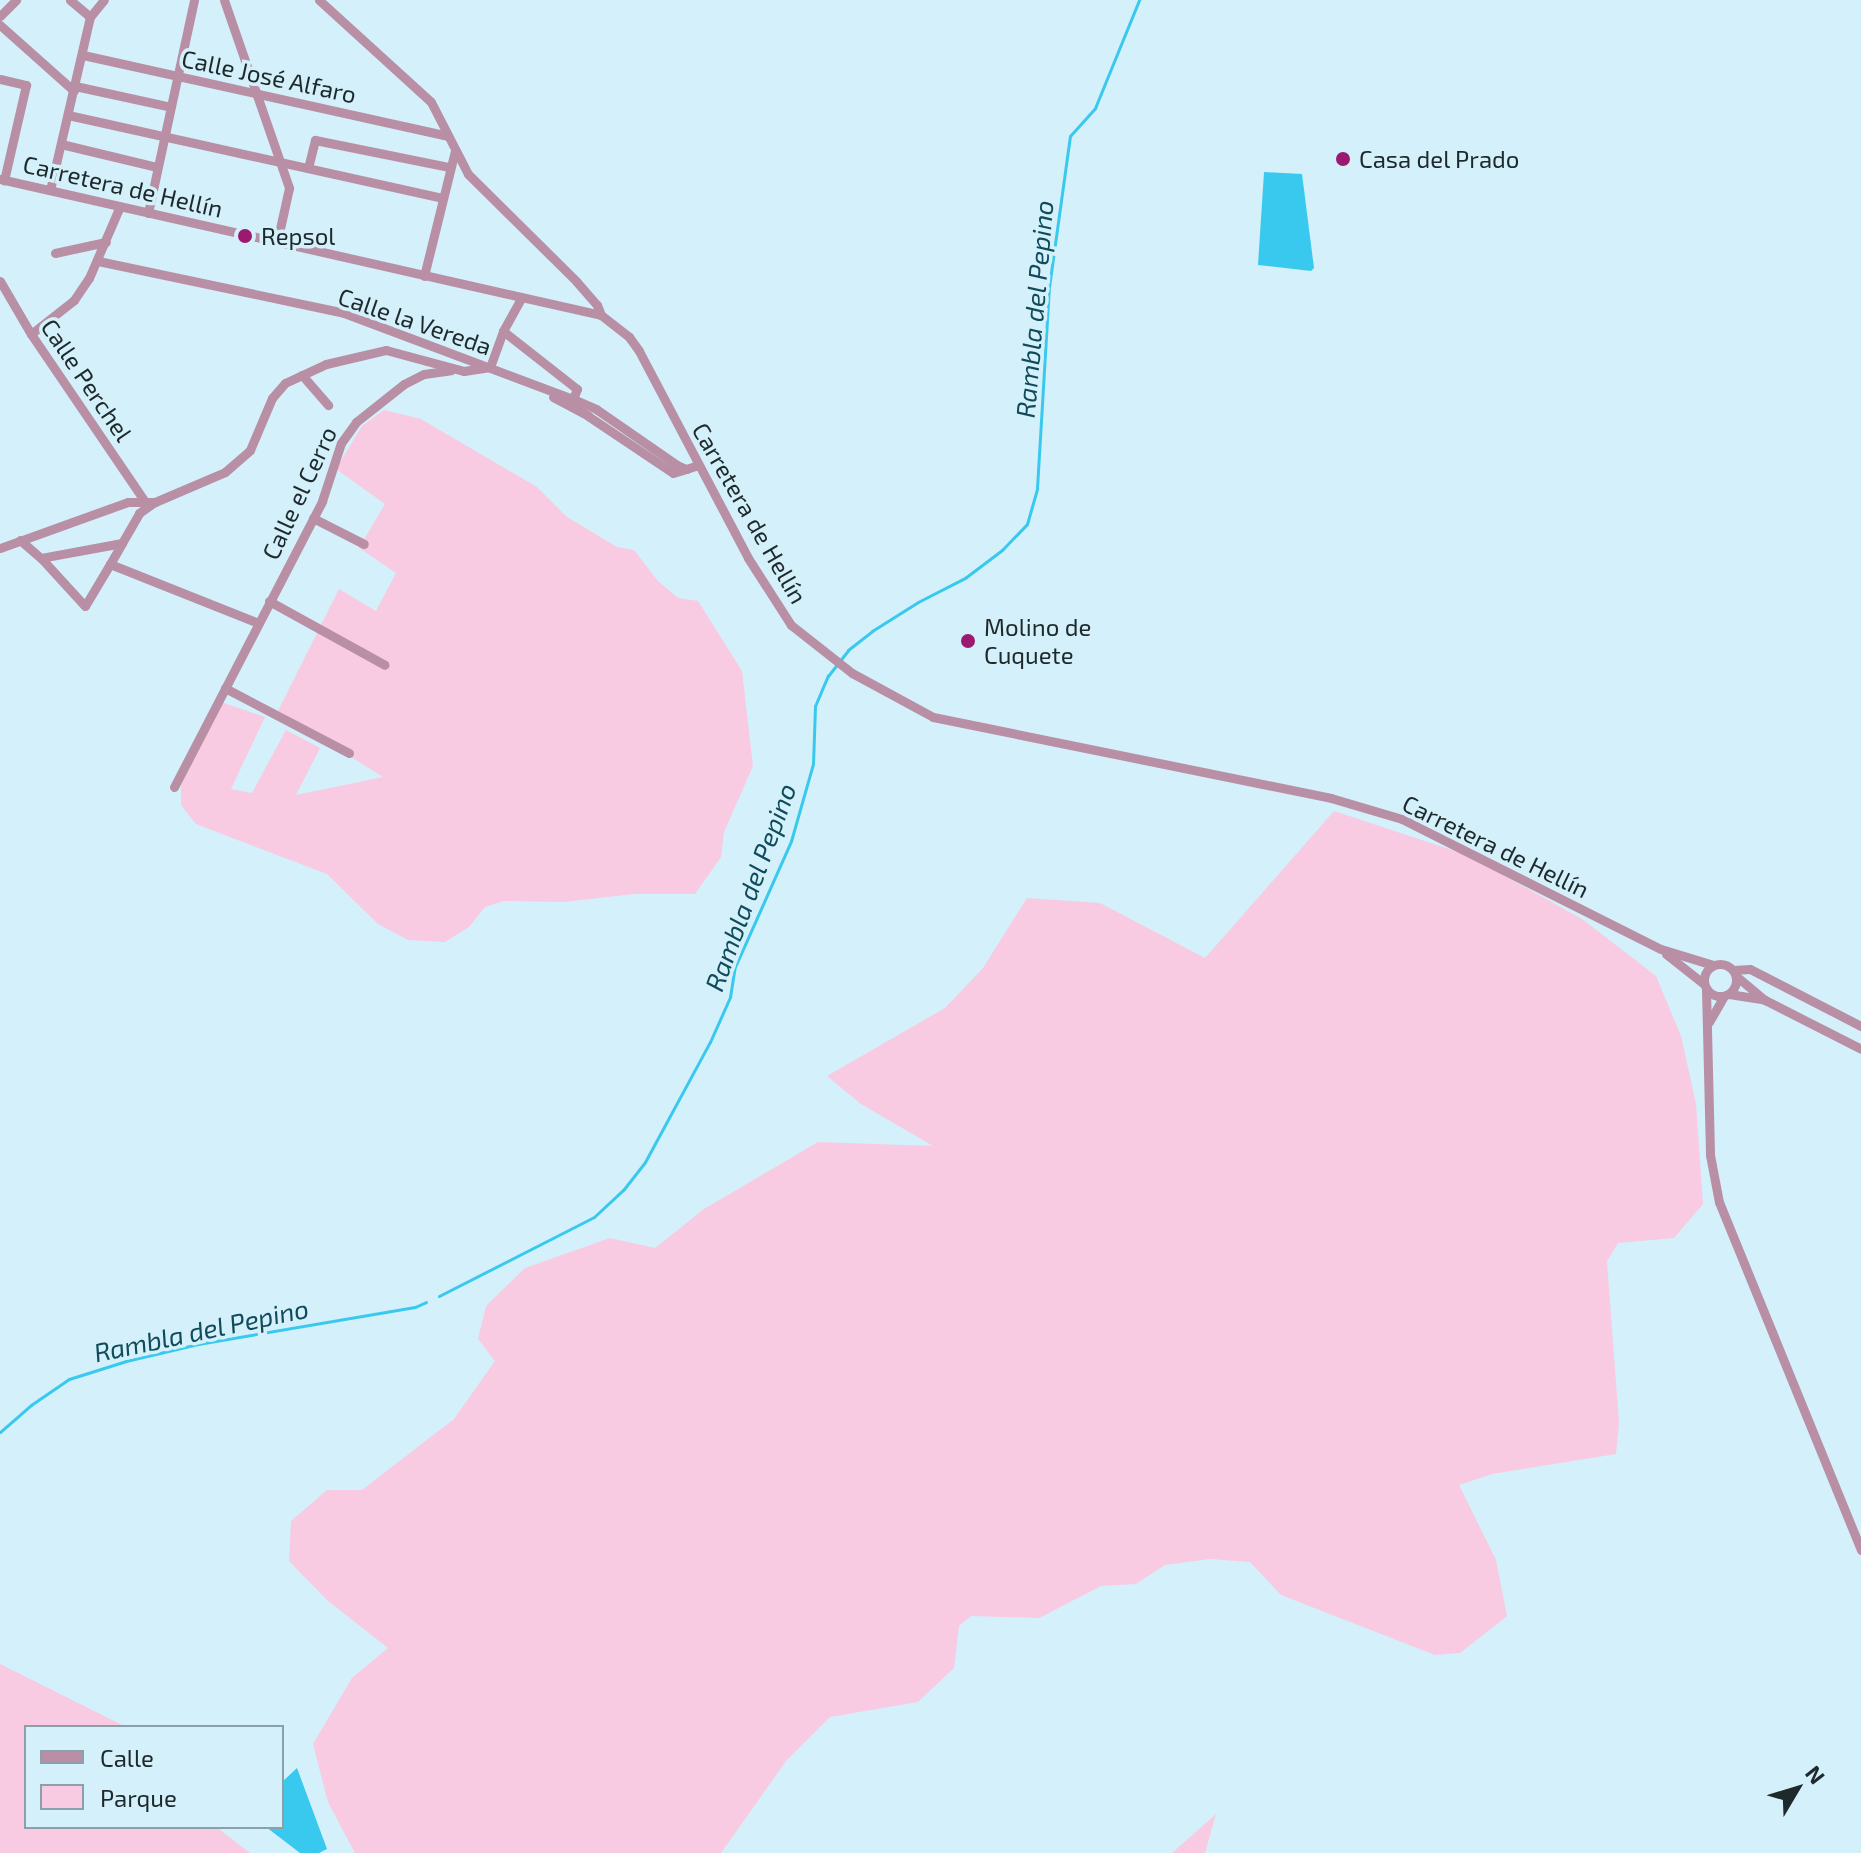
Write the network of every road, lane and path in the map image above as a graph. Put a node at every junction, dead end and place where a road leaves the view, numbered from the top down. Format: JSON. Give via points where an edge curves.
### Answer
{"nodes":[{"id":1,"x":16,"y":0,"type":"edge"},
{"id":2,"x":70,"y":0,"type":"edge"},
{"id":3,"x":104,"y":0,"type":"edge"},
{"id":4,"x":194,"y":0,"type":"edge"},
{"id":5,"x":224,"y":0,"type":"edge"},
{"id":6,"x":319,"y":0,"type":"edge"},
{"id":7,"x":0,"y":16,"type":"edge"},
{"id":8,"x":90,"y":17,"type":"junction"},
{"id":9,"x":0,"y":25,"type":"edge"},
{"id":10,"x":83,"y":55,"type":"junction"},
{"id":11,"x":177,"y":76,"type":"junction"},
{"id":12,"x":0,"y":79,"type":"edge"},
{"id":13,"x":74,"y":88,"type":"junction"},
{"id":14,"x":256,"y":94,"type":"junction"},
{"id":15,"x":171,"y":107,"type":"junction"},
{"id":16,"x":68,"y":115,"type":"junction"},
{"id":17,"x":165,"y":135,"type":"junction"},
{"id":18,"x":447,"y":136,"type":"junction"},
{"id":19,"x":61,"y":144,"type":"junction"},
{"id":20,"x":455,"y":151,"type":"junction"},
{"id":21,"x":280,"y":164,"type":"junction"},
{"id":22,"x":157,"y":167,"type":"junction"},
{"id":23,"x":449,"y":167,"type":"junction"},
{"id":24,"x":308,"y":168,"type":"junction"},
{"id":25,"x":2,"y":179,"type":"edge"},
{"id":26,"x":50,"y":190,"type":"junction"},
{"id":27,"x":441,"y":198,"type":"junction"},
{"id":28,"x":120,"y":206,"type":"junction"},
{"id":29,"x":148,"y":213,"type":"junction"},
{"id":30,"x":106,"y":242,"type":"junction"},
{"id":31,"x":277,"y":242,"type":"junction"},
{"id":32,"x":55,"y":253,"type":"dead end"},
{"id":33,"x":98,"y":261,"type":"junction"},
{"id":34,"x":424,"y":276,"type":"junction"},
{"id":35,"x":0,"y":281,"type":"edge"},
{"id":36,"x":4,"y":299,"type":"edge"},
{"id":37,"x":521,"y":299,"type":"junction"},
{"id":38,"x":601,"y":315,"type":"junction"},
{"id":39,"x":503,"y":331,"type":"junction"},
{"id":40,"x":31,"y":334,"type":"junction"},
{"id":41,"x":490,"y":367,"type":"junction"},
{"id":42,"x":458,"y":369,"type":"junction"},
{"id":43,"x":302,"y":375,"type":"junction"},
{"id":44,"x":544,"y":390,"type":"junction"},
{"id":45,"x":573,"y":399,"type":"junction"},
{"id":46,"x":328,"y":405,"type":"dead end"},
{"id":47,"x":698,"y":465,"type":"junction"},
{"id":48,"x":686,"y":469,"type":"junction"},
{"id":49,"x":150,"y":501,"type":"junction"},
{"id":50,"x":313,"y":518,"type":"junction"},
{"id":51,"x":20,"y":540,"type":"junction"},
{"id":52,"x":122,"y":543,"type":"junction"},
{"id":53,"x":364,"y":544,"type":"dead end"},
{"id":54,"x":0,"y":548,"type":"edge"},
{"id":55,"x":41,"y":558,"type":"junction"},
{"id":56,"x":110,"y":564,"type":"junction"},
{"id":57,"x":269,"y":601,"type":"junction"},
{"id":58,"x":258,"y":623,"type":"junction"},
{"id":59,"x":385,"y":665,"type":"dead end"},
{"id":60,"x":225,"y":688,"type":"junction"},
{"id":61,"x":349,"y":753,"type":"dead end"},
{"id":62,"x":174,"y":787,"type":"dead end"},
{"id":63,"x":1661,"y":949,"type":"junction"},
{"id":64,"x":1713,"y":965,"type":"junction"},
{"id":65,"x":1734,"y":973,"type":"junction"},
{"id":66,"x":1705,"y":986,"type":"junction"},
{"id":67,"x":1726,"y":995,"type":"junction"},
{"id":68,"x":1765,"y":1000,"type":"junction"},
{"id":69,"x":1709,"y":1022,"type":"junction"},
{"id":70,"x":1861,"y":1026,"type":"edge"},
{"id":71,"x":1861,"y":1049,"type":"edge"},
{"id":72,"x":1861,"y":1550,"type":"edge"}],
"edges":[{"from":1,"to":7,"type":"street"},
{"from":2,"to":8,"type":"street"},
{"from":3,"to":8,"type":"street"},
{"from":4,"to":11,"type":"street"},
{"from":5,"to":14,"type":"street"},
{"from":6,"to":18,"type":"street","via":[[431,102]]},
{"from":8,"to":10,"type":"street"},
{"from":9,"to":13,"type":"street"},
{"from":10,"to":11,"type":"street","name":"Calle José Alfaro"},
{"from":10,"to":13,"type":"street"},
{"from":11,"to":14,"type":"street","name":"Calle José Alfaro"},
{"from":11,"to":15,"type":"street"},
{"from":12,"to":25,"type":"street","via":[[26,85]]},
{"from":13,"to":15,"type":"street"},
{"from":13,"to":16,"type":"street"},
{"from":14,"to":18,"type":"street","name":"Calle José Alfaro"},
{"from":14,"to":21,"type":"street"},
{"from":15,"to":17,"type":"street"},
{"from":16,"to":17,"type":"street"},
{"from":16,"to":19,"type":"street"},
{"from":17,"to":21,"type":"street"},
{"from":17,"to":22,"type":"street"},
{"from":18,"to":20,"type":"street"},
{"from":19,"to":22,"type":"street"},
{"from":19,"to":26,"type":"street"},
{"from":20,"to":23,"type":"street"},
{"from":20,"to":38,"type":"street","via":[[468,174],[576,281]]},
{"from":21,"to":24,"type":"street"},
{"from":21,"to":31,"type":"street","via":[[289,188]]},
{"from":22,"to":29,"type":"street"},
{"from":23,"to":24,"type":"street","via":[[315,140]]},
{"from":23,"to":27,"type":"street"},
{"from":24,"to":27,"type":"street"},
{"from":25,"to":26,"type":"street","name":"Carretera de Hellín"},
{"from":26,"to":28,"type":"street","name":"Carretera de Hellín"},
{"from":27,"to":34,"type":"street"},
{"from":28,"to":29,"type":"street","name":"Carretera de Hellín"},
{"from":28,"to":30,"type":"street"},
{"from":29,"to":31,"type":"street","name":"Carretera de Hellín"},
{"from":30,"to":32,"type":"street"},
{"from":30,"to":33,"type":"street"},
{"from":31,"to":34,"type":"street","name":"Carretera de Hellín"},
{"from":33,"to":40,"type":"street","via":[[74,300]]},
{"from":33,"to":41,"type":"street","name":"Calle la Vereda","via":[[344,313]]},
{"from":34,"to":37,"type":"street","name":"Carretera de Hellín"},
{"from":35,"to":36,"type":"street","name":"Calle Perchel"},
{"from":36,"to":40,"type":"street","name":"Calle Perchel"},
{"from":37,"to":38,"type":"street","name":"Carretera de Hellín"},
{"from":37,"to":39,"type":"street"},
{"from":38,"to":47,"type":"street","name":"Carretera de Hellín","via":[[639,351]]},
{"from":39,"to":41,"type":"street"},
{"from":39,"to":45,"type":"street","via":[[577,389]]},
{"from":40,"to":49,"type":"street","name":"Calle Perchel"},
{"from":41,"to":42,"type":"street"},
{"from":41,"to":44,"type":"street","name":"Calle la Vereda"},
{"from":42,"to":43,"type":"street","via":[[386,350],[337,360]]},
{"from":42,"to":50,"type":"street","name":"Calle el Cerro","via":[[414,379],[356,422],[341,443]]},
{"from":43,"to":46,"type":"street","name":"Calle el Cerro"},
{"from":43,"to":49,"type":"street","via":[[272,398],[257,437],[239,461],[225,472]]},
{"from":44,"to":45,"type":"street","name":"Calle la Vereda"},
{"from":44,"to":48,"type":"street","via":[[673,473]]},
{"from":45,"to":48,"type":"street","name":"Calle la Vereda"},
{"from":47,"to":48,"type":"street"},
{"from":47,"to":63,"type":"street","name":"Carretera de Hellín","via":[[791,625],[852,673],[933,717],[1331,798],[1402,819]]},
{"from":49,"to":51,"type":"street","via":[[128,502]]},
{"from":49,"to":52,"type":"street"},
{"from":50,"to":53,"type":"street"},
{"from":50,"to":57,"type":"street","name":"Calle el Cerro"},
{"from":51,"to":54,"type":"street"},
{"from":51,"to":55,"type":"street"},
{"from":52,"to":55,"type":"street"},
{"from":52,"to":56,"type":"street"},
{"from":55,"to":56,"type":"street","via":[[85,606]]},
{"from":56,"to":58,"type":"street"},
{"from":57,"to":58,"type":"street","name":"Calle el Cerro"},
{"from":57,"to":59,"type":"street"},
{"from":58,"to":60,"type":"street","name":"Calle el Cerro"},
{"from":60,"to":61,"type":"street"},
{"from":60,"to":62,"type":"street","name":"Calle el Cerro"},
{"from":63,"to":64,"type":"street","name":"Carretera de Hellín"},
{"from":63,"to":66,"type":"street","name":"Carretera de Hellín"},
{"from":64,"to":65,"type":"street","name":"Carretera de Hellín","via":[[1723,964]]},
{"from":64,"to":66,"type":"street","via":[[1705,973]]},
{"from":65,"to":67,"type":"street","via":[[1735,986]]},
{"from":65,"to":68,"type":"street","name":"Carretera de Hellín"},
{"from":65,"to":70,"type":"street","via":[[1744,967]]},
{"from":66,"to":67,"type":"street","name":"Carretera de Hellín","via":[[1714,995]]},
{"from":66,"to":69,"type":"street"},
{"from":67,"to":68,"type":"street","name":"Carretera de Hellín"},
{"from":67,"to":69,"type":"street"},
{"from":68,"to":71,"type":"street","name":"Carretera de Hellín"},
{"from":69,"to":72,"type":"street","via":[[1710,1155],[1719,1202]]}]}
